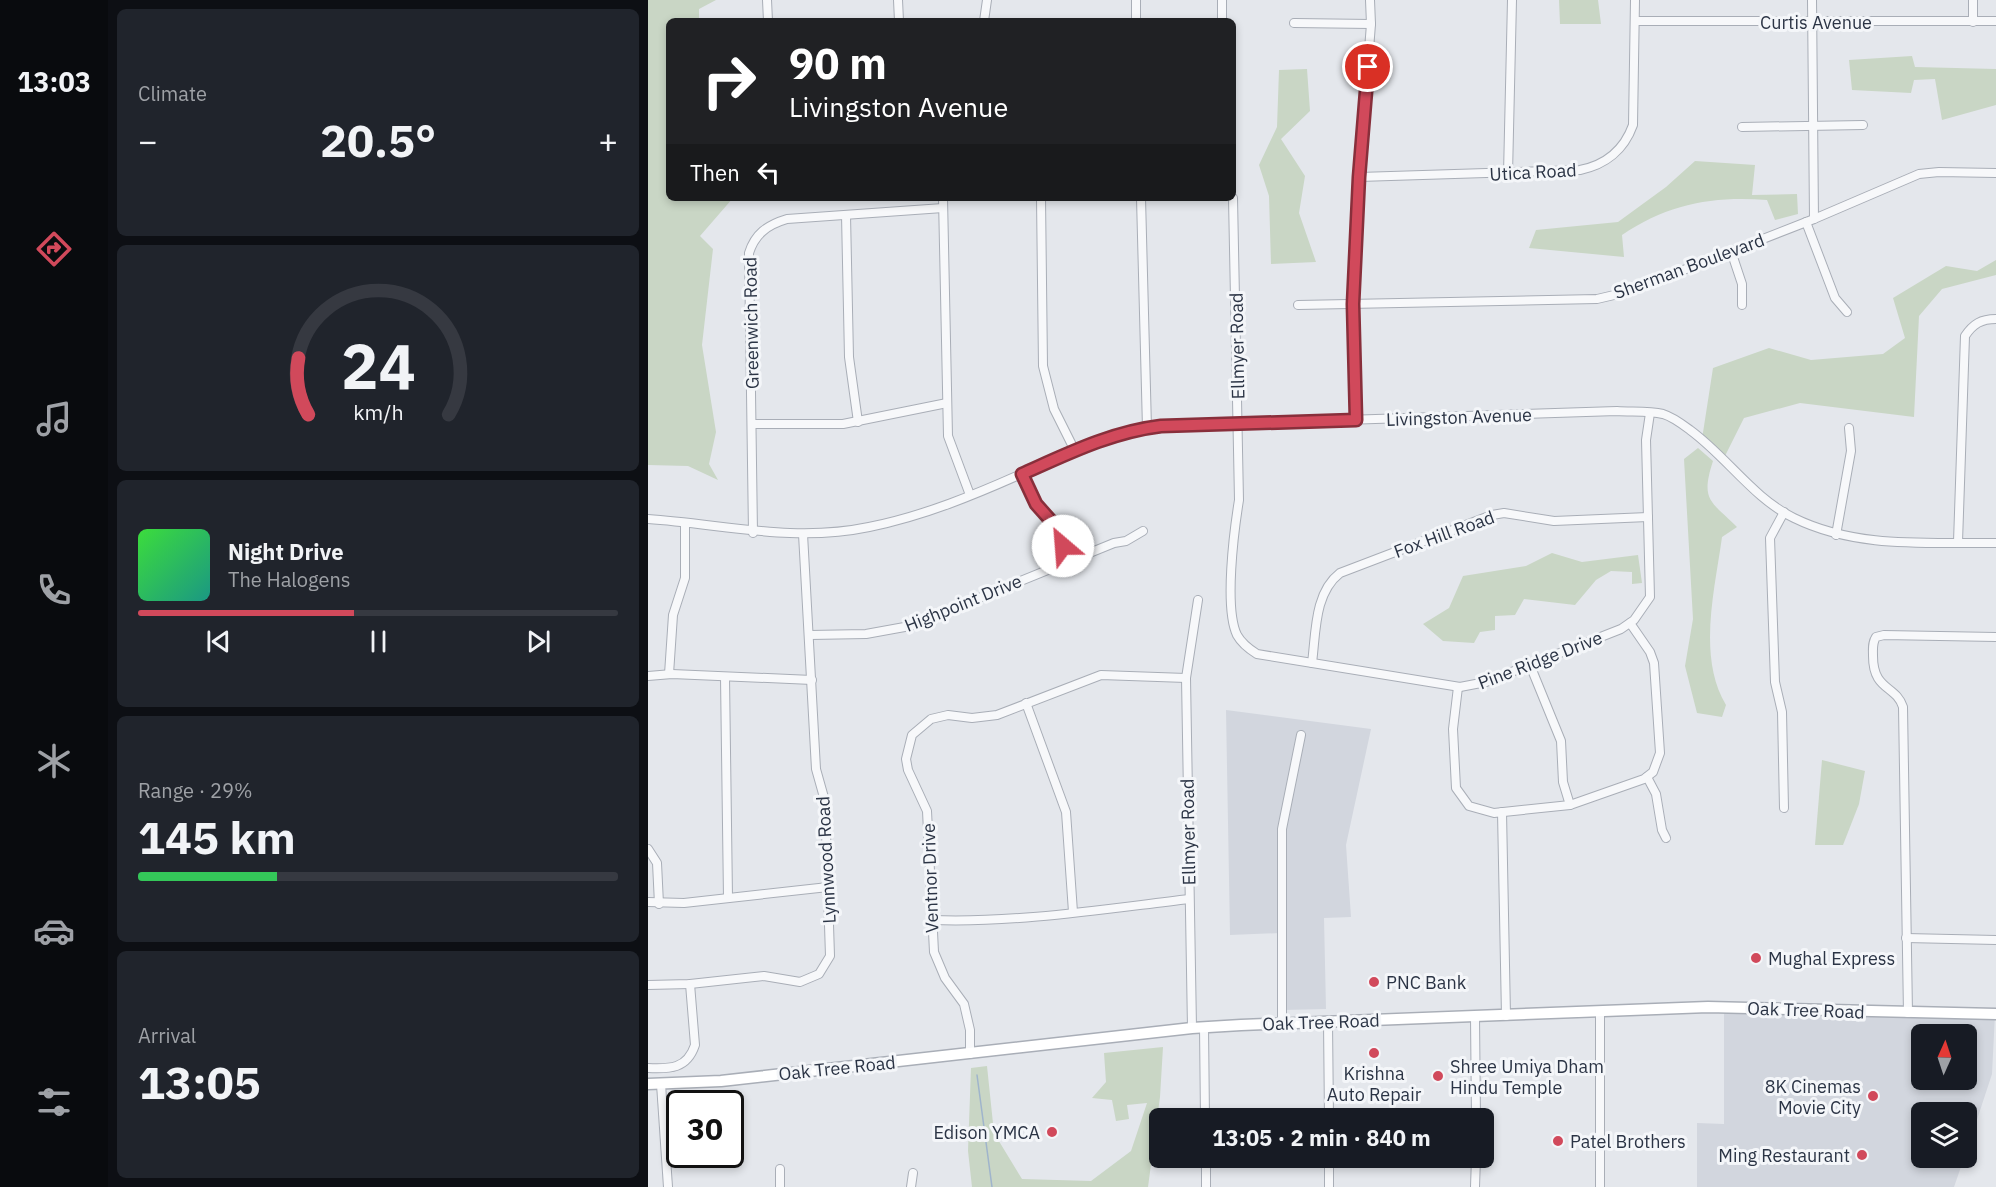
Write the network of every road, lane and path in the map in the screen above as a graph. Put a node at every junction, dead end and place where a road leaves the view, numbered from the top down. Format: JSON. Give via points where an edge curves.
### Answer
{"nodes":[{"id":1,"x":767,"y":0,"type":"edge"},
{"id":2,"x":898,"y":0,"type":"edge"},
{"id":3,"x":987,"y":0,"type":"edge"},
{"id":4,"x":1136,"y":0,"type":"edge"},
{"id":5,"x":1222,"y":0,"type":"edge"},
{"id":6,"x":1370,"y":0,"type":"edge"},
{"id":7,"x":1512,"y":0,"type":"edge"},
{"id":8,"x":1635,"y":0,"type":"edge"},
{"id":9,"x":1812,"y":0,"type":"edge"},
{"id":10,"x":1973,"y":0,"type":"edge"},
{"id":11,"x":768,"y":18,"type":"edge"},
{"id":12,"x":899,"y":18,"type":"edge"},
{"id":13,"x":984,"y":18,"type":"edge"},
{"id":14,"x":1137,"y":18,"type":"edge"},
{"id":15,"x":1222,"y":18,"type":"edge"},
{"id":16,"x":1635,"y":21,"type":"junction"},
{"id":17,"x":1996,"y":21,"type":"edge"},
{"id":18,"x":1812,"y":22,"type":"junction"},
{"id":19,"x":1973,"y":22,"type":"junction"},
{"id":20,"x":1294,"y":23,"type":"dead end"},
{"id":21,"x":1371,"y":24,"type":"junction"},
{"id":22,"x":1863,"y":124,"type":"dead end"},
{"id":23,"x":1813,"y":126,"type":"junction"},
{"id":24,"x":1742,"y":127,"type":"dead end"},
{"id":25,"x":1996,"y":173,"type":"edge"},
{"id":26,"x":1508,"y":174,"type":"junction"},
{"id":27,"x":1359,"y":177,"type":"junction"},
{"id":28,"x":943,"y":201,"type":"edge"},
{"id":29,"x":1041,"y":201,"type":"edge"},
{"id":30,"x":1141,"y":201,"type":"edge"},
{"id":31,"x":1233,"y":201,"type":"edge"},
{"id":32,"x":943,"y":208,"type":"junction"},
{"id":33,"x":846,"y":215,"type":"junction"},
{"id":34,"x":1810,"y":220,"type":"junction"},
{"id":35,"x":1731,"y":251,"type":"junction"},
{"id":36,"x":1353,"y":304,"type":"junction"},
{"id":37,"x":1298,"y":305,"type":"dead end"},
{"id":38,"x":1742,"y":305,"type":"dead end"},
{"id":39,"x":1847,"y":312,"type":"dead end"},
{"id":40,"x":1996,"y":319,"type":"edge"},
{"id":41,"x":947,"y":403,"type":"junction"},
{"id":42,"x":1650,"y":413,"type":"junction"},
{"id":43,"x":1356,"y":420,"type":"junction"},
{"id":44,"x":858,"y":422,"type":"junction"},
{"id":45,"x":752,"y":424,"type":"junction"},
{"id":46,"x":1238,"y":424,"type":"junction"},
{"id":47,"x":1147,"y":428,"type":"junction"},
{"id":48,"x":1849,"y":428,"type":"dead end"},
{"id":49,"x":1075,"y":451,"type":"junction"},
{"id":50,"x":1022,"y":474,"type":"junction"},
{"id":51,"x":970,"y":495,"type":"junction"},
{"id":52,"x":1784,"y":512,"type":"junction"},
{"id":53,"x":1648,"y":517,"type":"junction"},
{"id":54,"x":648,"y":519,"type":"edge"},
{"id":55,"x":685,"y":523,"type":"junction"},
{"id":56,"x":1143,"y":531,"type":"dead end"},
{"id":57,"x":753,"y":532,"type":"junction"},
{"id":58,"x":803,"y":534,"type":"junction"},
{"id":59,"x":1836,"y":534,"type":"junction"},
{"id":60,"x":1958,"y":542,"type":"junction"},
{"id":61,"x":1996,"y":543,"type":"edge"},
{"id":62,"x":1069,"y":561,"type":"junction"},
{"id":63,"x":1198,"y":600,"type":"dead end"},
{"id":64,"x":1630,"y":623,"type":"junction"},
{"id":65,"x":810,"y":635,"type":"junction"},
{"id":66,"x":1238,"y":637,"type":"joint"},
{"id":67,"x":1996,"y":637,"type":"edge"},
{"id":68,"x":1312,"y":663,"type":"junction"},
{"id":69,"x":1530,"y":665,"type":"junction"},
{"id":70,"x":669,"y":674,"type":"junction"},
{"id":71,"x":648,"y":676,"type":"edge"},
{"id":72,"x":725,"y":677,"type":"junction"},
{"id":73,"x":1186,"y":678,"type":"junction"},
{"id":74,"x":812,"y":680,"type":"junction"},
{"id":75,"x":1458,"y":687,"type":"junction"},
{"id":76,"x":1026,"y":703,"type":"junction"},
{"id":77,"x":1301,"y":735,"type":"dead end"},
{"id":78,"x":1647,"y":777,"type":"junction"},
{"id":79,"x":1570,"y":805,"type":"junction"},
{"id":80,"x":1784,"y":808,"type":"dead end"},
{"id":81,"x":1502,"y":812,"type":"junction"},
{"id":82,"x":1666,"y":838,"type":"dead end"},
{"id":83,"x":648,"y":849,"type":"edge"},
{"id":84,"x":828,"y":887,"type":"junction"},
{"id":85,"x":728,"y":898,"type":"junction"},
{"id":86,"x":1189,"y":899,"type":"junction"},
{"id":87,"x":648,"y":903,"type":"edge"},
{"id":88,"x":659,"y":904,"type":"junction"},
{"id":89,"x":1073,"y":912,"type":"junction"},
{"id":90,"x":932,"y":920,"type":"junction"},
{"id":91,"x":1906,"y":938,"type":"junction"},
{"id":92,"x":1996,"y":939,"type":"edge"},
{"id":93,"x":690,"y":984,"type":"junction"},
{"id":94,"x":648,"y":985,"type":"edge"},
{"id":95,"x":1600,"y":1012,"type":"junction"},
{"id":96,"x":1908,"y":1013,"type":"junction"},
{"id":97,"x":1996,"y":1014,"type":"edge"},
{"id":98,"x":1506,"y":1016,"type":"junction"},
{"id":99,"x":1475,"y":1017,"type":"junction"},
{"id":100,"x":1328,"y":1022,"type":"junction"},
{"id":101,"x":1282,"y":1023,"type":"junction"},
{"id":102,"x":1192,"y":1028,"type":"junction"},
{"id":103,"x":1204,"y":1028,"type":"junction"},
{"id":104,"x":970,"y":1054,"type":"junction"},
{"id":105,"x":648,"y":1068,"type":"edge"},
{"id":106,"x":648,"y":1084,"type":"edge"},
{"id":107,"x":661,"y":1084,"type":"junction"},
{"id":108,"x":1205,"y":1108,"type":"edge"},
{"id":109,"x":1329,"y":1108,"type":"edge"},
{"id":110,"x":1476,"y":1108,"type":"edge"},
{"id":111,"x":1206,"y":1168,"type":"edge"},
{"id":112,"x":1329,"y":1168,"type":"edge"},
{"id":113,"x":1476,"y":1168,"type":"edge"},
{"id":114,"x":780,"y":1169,"type":"dead end"},
{"id":115,"x":913,"y":1173,"type":"dead end"},
{"id":116,"x":668,"y":1187,"type":"edge"},
{"id":117,"x":780,"y":1187,"type":"edge"},
{"id":118,"x":911,"y":1187,"type":"edge"},
{"id":119,"x":1206,"y":1187,"type":"edge"},
{"id":120,"x":1329,"y":1187,"type":"edge"},
{"id":121,"x":1475,"y":1187,"type":"edge"},
{"id":122,"x":1600,"y":1187,"type":"edge"}],
"edges":[{"from":1,"to":11,"type":"street"},
{"from":2,"to":12,"type":"street"},
{"from":3,"to":13,"type":"street"},
{"from":4,"to":14,"type":"street"},
{"from":5,"to":15,"type":"street"},
{"from":6,"to":21,"type":"street"},
{"from":7,"to":26,"type":"street"},
{"from":8,"to":16,"type":"street","name":"Utica Road"},
{"from":9,"to":18,"type":"street"},
{"from":10,"to":19,"type":"street"},
{"from":16,"to":18,"type":"street","name":"Curtis Avenue"},
{"from":16,"to":26,"type":"street","name":"Utica Road","via":[[1634,114],[1624,144],[1593,167]]},
{"from":17,"to":19,"type":"street","name":"Curtis Avenue"},
{"from":18,"to":19,"type":"street","name":"Curtis Avenue"},
{"from":18,"to":23,"type":"street"},
{"from":20,"to":21,"type":"street"},
{"from":21,"to":27,"type":"street"},
{"from":22,"to":23,"type":"street"},
{"from":23,"to":24,"type":"street"},
{"from":23,"to":34,"type":"street"},
{"from":25,"to":34,"type":"street","name":"Sherman Boulevard","via":[[1926,172]]},
{"from":26,"to":27,"type":"street","name":"Utica Road"},
{"from":27,"to":36,"type":"street"},
{"from":28,"to":32,"type":"street"},
{"from":29,"to":49,"type":"street","via":[[1044,366],[1054,409]]},
{"from":30,"to":47,"type":"street"},
{"from":31,"to":46,"type":"street","name":"Ellmyer Road"},
{"from":32,"to":33,"type":"street","name":"Greenwich Road"},
{"from":32,"to":41,"type":"street"},
{"from":33,"to":44,"type":"street","via":[[849,357]]},
{"from":33,"to":45,"type":"street","name":"Greenwich Road","via":[[787,219],[766,227],[753,240],[749,253]]},
{"from":34,"to":35,"type":"street","name":"Sherman Boulevard"},
{"from":34,"to":39,"type":"street","via":[[1835,298]]},
{"from":35,"to":36,"type":"street","name":"Sherman Boulevard","via":[[1627,292],[1598,298]]},
{"from":35,"to":38,"type":"street","via":[[1742,284]]},
{"from":36,"to":37,"type":"street","name":"Sherman Boulevard"},
{"from":36,"to":43,"type":"street"},
{"from":40,"to":60,"type":"street","via":[[1977,323],[1965,336]]},
{"from":41,"to":44,"type":"street"},
{"from":41,"to":51,"type":"street","via":[[951,448]]},
{"from":42,"to":43,"type":"street","name":"Livingston Avenue"},
{"from":42,"to":52,"type":"street","name":"Livingston Avenue","via":[[1672,418],[1709,443],[1762,497]]},
{"from":42,"to":53,"type":"street","name":"Pine Ridge Drive","via":[[1646,440]]},
{"from":43,"to":46,"type":"street","name":"Livingston Avenue"},
{"from":44,"to":45,"type":"street"},
{"from":45,"to":57,"type":"street","name":"Greenwich Road"},
{"from":46,"to":47,"type":"street","name":"Livingston Avenue"},
{"from":46,"to":66,"type":"street","name":"Ellmyer Road","via":[[1239,500],[1232,580]]},
{"from":47,"to":49,"type":"street","name":"Livingston Avenue"},
{"from":48,"to":59,"type":"street","via":[[1851,450]]},
{"from":49,"to":50,"type":"street","name":"Livingston Avenue"},
{"from":50,"to":51,"type":"street","name":"Livingston Avenue"},
{"from":50,"to":62,"type":"street","via":[[1036,504],[1057,532]]},
{"from":51,"to":58,"type":"street","name":"Livingston Avenue","via":[[868,528]]},
{"from":52,"to":59,"type":"street","name":"Livingston Avenue"},
{"from":52,"to":80,"type":"street","via":[[1770,538]]},
{"from":53,"to":64,"type":"street","name":"Pine Ridge Drive","via":[[1650,597]]},
{"from":53,"to":68,"type":"street","name":"Fox Hill Road","via":[[1554,521],[1504,513],[1492,515],[1340,573],[1326,588],[1321,602]]},
{"from":54,"to":55,"type":"street","name":"Livingston Avenue"},
{"from":55,"to":57,"type":"street","name":"Livingston Avenue"},
{"from":55,"to":70,"type":"street","via":[[685,578],[673,615]]},
{"from":56,"to":62,"type":"street","name":"Highpoint Drive"},
{"from":57,"to":58,"type":"street","name":"Livingston Avenue"},
{"from":58,"to":65,"type":"street","name":"Lynnwood Road"},
{"from":59,"to":60,"type":"street","name":"Livingston Avenue","via":[[1878,542]]},
{"from":60,"to":61,"type":"street","name":"Livingston Avenue"},
{"from":62,"to":65,"type":"street","name":"Highpoint Drive","via":[[910,626],[878,633]]},
{"from":63,"to":73,"type":"street","name":"Ellmyer Road"},
{"from":64,"to":69,"type":"street","name":"Pine Ridge Drive"},
{"from":64,"to":78,"type":"street","via":[[1654,663],[1660,753]]},
{"from":65,"to":74,"type":"street","name":"Lynnwood Road"},
{"from":66,"to":68,"type":"street","name":"Pine Ridge Drive","via":[[1257,654]]},
{"from":67,"to":91,"type":"street","via":[[1884,635],[1876,637],[1873,647],[1873,668],[1879,681],[1902,703],[1904,715]]},
{"from":68,"to":75,"type":"street","name":"Pine Ridge Drive"},
{"from":69,"to":75,"type":"street","name":"Pine Ridge Drive","via":[[1486,682]]},
{"from":69,"to":79,"type":"street","via":[[1561,741],[1563,782]]},
{"from":70,"to":71,"type":"street"},
{"from":70,"to":72,"type":"street"},
{"from":72,"to":74,"type":"street"},
{"from":72,"to":85,"type":"street"},
{"from":73,"to":76,"type":"street","name":"Ventnor Drive","via":[[1101,675]]},
{"from":73,"to":86,"type":"street","name":"Ellmyer Road"},
{"from":74,"to":84,"type":"street","name":"Lynnwood Road","via":[[816,769],[825,801]]},
{"from":75,"to":81,"type":"street","via":[[1454,729],[1456,788],[1469,806]]},
{"from":76,"to":89,"type":"street","via":[[1066,812]]},
{"from":76,"to":90,"type":"street","name":"Ventnor Drive","via":[[989,717],[931,718],[917,728],[908,743],[908,770],[927,811]]},
{"from":77,"to":101,"type":"street","via":[[1282,829]]},
{"from":78,"to":79,"type":"street"},
{"from":78,"to":82,"type":"street","via":[[1656,794]]},
{"from":79,"to":81,"type":"street"},
{"from":81,"to":98,"type":"street"},
{"from":83,"to":88,"type":"street","via":[[657,863]]},
{"from":84,"to":85,"type":"street"},
{"from":84,"to":93,"type":"street","name":"Lynnwood Road","via":[[831,949],[828,963],[819,974],[800,982],[764,976]]},
{"from":85,"to":88,"type":"street"},
{"from":86,"to":89,"type":"street"},
{"from":86,"to":102,"type":"street","name":"Ellmyer Road"},
{"from":87,"to":88,"type":"street"},
{"from":89,"to":90,"type":"street","via":[[977,921]]},
{"from":90,"to":104,"type":"street","name":"Ventnor Drive","via":[[936,963],[964,1004]]},
{"from":91,"to":92,"type":"street"},
{"from":91,"to":96,"type":"street"},
{"from":93,"to":94,"type":"street","name":"Lynnwood Road"},
{"from":93,"to":105,"type":"street","via":[[695,1045],[692,1053],[675,1068]]},
{"from":95,"to":96,"type":"main road","name":"Oak Tree Road","via":[[1708,1007]]},
{"from":95,"to":98,"type":"main road","name":"Oak Tree Road"},
{"from":95,"to":122,"type":"street"},
{"from":96,"to":97,"type":"main road","name":"Oak Tree Road"},
{"from":98,"to":99,"type":"main road","name":"Oak Tree Road"},
{"from":99,"to":100,"type":"main road","name":"Oak Tree Road"},
{"from":99,"to":110,"type":"street"},
{"from":100,"to":101,"type":"main road","name":"Oak Tree Road"},
{"from":100,"to":109,"type":"street"},
{"from":101,"to":103,"type":"main road","name":"Oak Tree Road"},
{"from":102,"to":103,"type":"main road","name":"Oak Tree Road"},
{"from":102,"to":104,"type":"main road","name":"Oak Tree Road"},
{"from":103,"to":108,"type":"street"},
{"from":104,"to":107,"type":"main road","name":"Oak Tree Road"},
{"from":106,"to":107,"type":"main road","name":"Oak Tree Road"},
{"from":107,"to":116,"type":"street"},
{"from":111,"to":119,"type":"street"},
{"from":112,"to":120,"type":"street"},
{"from":113,"to":121,"type":"street"},
{"from":114,"to":117,"type":"street"},
{"from":115,"to":118,"type":"street"}]}
